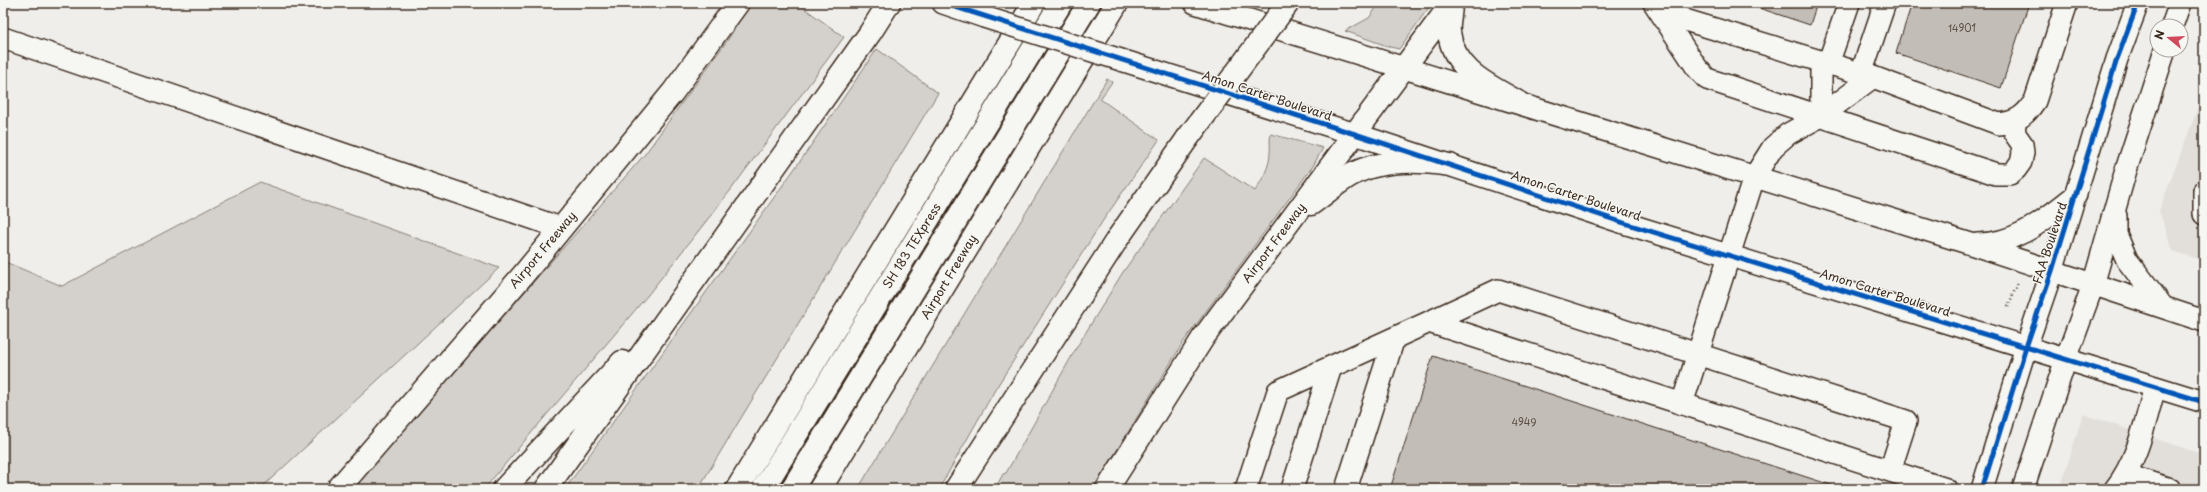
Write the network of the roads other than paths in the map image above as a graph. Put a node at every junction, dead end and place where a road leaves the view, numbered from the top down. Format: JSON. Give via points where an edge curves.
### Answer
{"nodes":[{"id":1,"x":738,"y":3,"type":"edge"},
{"id":2,"x":889,"y":3,"type":"edge"},
{"id":3,"x":943,"y":3,"type":"edge"},
{"id":4,"x":1034,"y":3,"type":"edge"},
{"id":5,"x":1061,"y":3,"type":"edge"},
{"id":6,"x":1089,"y":3,"type":"edge"},
{"id":7,"x":1117,"y":3,"type":"edge"},
{"id":8,"x":1195,"y":3,"type":"edge"},
{"id":9,"x":1288,"y":3,"type":"edge"},
{"id":10,"x":1451,"y":3,"type":"edge"},
{"id":11,"x":1654,"y":3,"type":"edge"},
{"id":12,"x":1670,"y":3,"type":"edge"},
{"id":13,"x":1849,"y":3,"type":"edge"},
{"id":14,"x":1885,"y":3,"type":"edge"},
{"id":15,"x":2067,"y":3,"type":"edge"},
{"id":16,"x":2138,"y":3,"type":"edge"},
{"id":17,"x":2180,"y":3,"type":"edge"},
{"id":18,"x":2175,"y":18,"type":"edge"},
{"id":19,"x":3,"y":38,"type":"edge"},
{"id":20,"x":2162,"y":58,"type":"edge"},
{"id":21,"x":1824,"y":63,"type":"junction"},
{"id":22,"x":1404,"y":68,"type":"junction"},
{"id":23,"x":1867,"y":75,"type":"junction"},
{"id":24,"x":1518,"y":102,"type":"junction"},
{"id":25,"x":1821,"y":116,"type":"junction"},
{"id":26,"x":2014,"y":122,"type":"junction"},
{"id":27,"x":1355,"y":134,"type":"junction"},
{"id":28,"x":1450,"y":165,"type":"junction"},
{"id":29,"x":1754,"y":177,"type":"junction"},
{"id":30,"x":2204,"y":191,"type":"edge"},
{"id":31,"x":2076,"y":195,"type":"junction"},
{"id":32,"x":2116,"y":204,"type":"junction"},
{"id":33,"x":2204,"y":214,"type":"edge"},
{"id":34,"x":1292,"y":218,"type":"junction"},
{"id":35,"x":561,"y":228,"type":"junction"},
{"id":36,"x":1971,"y":244,"type":"junction"},
{"id":37,"x":1731,"y":255,"type":"junction"},
{"id":38,"x":2052,"y":271,"type":"junction"},
{"id":39,"x":2093,"y":285,"type":"junction"},
{"id":40,"x":2163,"y":307,"type":"junction"},
{"id":41,"x":670,"y":312,"type":"junction"},
{"id":42,"x":2204,"y":321,"type":"edge"},
{"id":43,"x":1429,"y":322,"type":"junction"},
{"id":44,"x":1055,"y":335,"type":"junction"},
{"id":45,"x":1394,"y":338,"type":"junction"},
{"id":46,"x":2026,"y":347,"type":"junction"},
{"id":47,"x":1699,"y":354,"type":"junction"},
{"id":48,"x":2066,"y":359,"type":"junction"},
{"id":49,"x":1331,"y":367,"type":"junction"},
{"id":50,"x":2155,"y":387,"type":"junction"},
{"id":51,"x":2204,"y":402,"type":"edge"},
{"id":52,"x":1682,"y":404,"type":"junction"},
{"id":53,"x":1890,"y":471,"type":"junction"},
{"id":54,"x":2120,"y":482,"type":"edge"},
{"id":55,"x":338,"y":489,"type":"edge"},
{"id":56,"x":504,"y":489,"type":"edge"},
{"id":57,"x":546,"y":489,"type":"edge"},
{"id":58,"x":737,"y":489,"type":"edge"},
{"id":59,"x":763,"y":489,"type":"edge"},
{"id":60,"x":792,"y":489,"type":"edge"},
{"id":61,"x":820,"y":489,"type":"edge"},
{"id":62,"x":956,"y":489,"type":"edge"},
{"id":63,"x":969,"y":489,"type":"edge"},
{"id":64,"x":1107,"y":489,"type":"edge"},
{"id":65,"x":1246,"y":489,"type":"edge"},
{"id":66,"x":1292,"y":489,"type":"edge"},
{"id":67,"x":1346,"y":489,"type":"edge"},
{"id":68,"x":1946,"y":489,"type":"edge"},
{"id":69,"x":1982,"y":489,"type":"edge"},
{"id":70,"x":2023,"y":489,"type":"edge"},
{"id":71,"x":2170,"y":489,"type":"edge"}],
"edges":[{"from":1,"to":35,"type":"main road","name":"Airport Freeway","via":[[673,92]]},
{"from":2,"to":41,"type":"main road"},
{"from":3,"to":27,"type":"street","name":"Amon Carter Boulevard","bridge":true},
{"from":4,"to":58,"type":"main road"},
{"from":5,"to":59,"type":"main road","name":"SH 183 TEXpress"},
{"from":6,"to":60,"type":"main road","name":"SH 183 TEXpress"},
{"from":7,"to":61,"type":"main road","name":"Airport Freeway"},
{"from":8,"to":22,"type":"street"},
{"from":9,"to":44,"type":"main road","bridge":true,"via":[[1187,139]]},
{"from":10,"to":22,"type":"main road","name":"Airport Freeway"},
{"from":10,"to":24,"type":"main road","via":[[1449,32],[1456,56],[1475,78]]},
{"from":11,"to":25,"type":"street","via":[[1707,79]]},
{"from":12,"to":21,"type":"street","via":[[1673,11],[1685,20]]},
{"from":13,"to":21,"type":"street"},
{"from":14,"to":23,"type":"street"},
{"from":15,"to":26,"type":"street","via":[[2035,102],[2028,113]]},
{"from":16,"to":31,"type":"street","name":"FAA Boulevard","via":[[2117,59]]},
{"from":17,"to":18,"type":"street"},
{"from":19,"to":35,"type":"street"},
{"from":20,"to":32,"type":"street"},
{"from":21,"to":23,"type":"street"},
{"from":21,"to":25,"type":"street"},
{"from":22,"to":24,"type":"street"},
{"from":22,"to":27,"type":"main road","name":"Airport Freeway"},
{"from":23,"to":25,"type":"street"},
{"from":23,"to":26,"type":"street","via":[[1999,124]]},
{"from":24,"to":29,"type":"street"},
{"from":25,"to":26,"type":"street","via":[[1996,174],[2010,174],[2021,162],[2022,144],[2014,134]]},
{"from":25,"to":29,"type":"street","via":[[1788,134],[1773,147]]},
{"from":27,"to":28,"type":"street","name":"Amon Carter Boulevard"},
{"from":27,"to":34,"type":"main road","name":"Airport Freeway"},
{"from":28,"to":34,"type":"main road","via":[[1404,161],[1377,166],[1351,175]]},
{"from":28,"to":37,"type":"street","name":"Amon Carter Boulevard"},
{"from":29,"to":36,"type":"street"},
{"from":29,"to":37,"type":"street"},
{"from":30,"to":33,"type":"street"},
{"from":31,"to":36,"type":"street","via":[[2037,225],[2018,235],[1995,244]]},
{"from":31,"to":38,"type":"street","name":"FAA Boulevard"},
{"from":32,"to":39,"type":"street"},
{"from":32,"to":40,"type":"street","via":[[2116,234],[2127,260]]},
{"from":34,"to":64,"type":"main road","name":"Airport Freeway","via":[[1203,338]]},
{"from":35,"to":55,"type":"main road","name":"Airport Freeway"},
{"from":36,"to":38,"type":"street"},
{"from":37,"to":46,"type":"street","name":"Amon Carter Boulevard"},
{"from":37,"to":47,"type":"street"},
{"from":38,"to":39,"type":"street"},
{"from":38,"to":46,"type":"street","name":"FAA Boulevard"},
{"from":39,"to":40,"type":"street"},
{"from":39,"to":48,"type":"street"},
{"from":40,"to":42,"type":"street"},
{"from":41,"to":56,"type":"main road"},
{"from":41,"to":57,"type":"main road"},
{"from":43,"to":45,"type":"street"},
{"from":43,"to":47,"type":"street","via":[[1498,290]]},
{"from":43,"to":52,"type":"street"},
{"from":44,"to":62,"type":"main road"},
{"from":44,"to":63,"type":"main road"},
{"from":45,"to":49,"type":"street"},
{"from":45,"to":67,"type":"street"},
{"from":46,"to":48,"type":"street","name":"Amon Carter Boulevard"},
{"from":46,"to":69,"type":"street","name":"FAA Boulevard"},
{"from":47,"to":52,"type":"street"},
{"from":47,"to":53,"type":"street","via":[[1906,421]]},
{"from":48,"to":50,"type":"street","name":"Amon Carter Boulevard"},
{"from":48,"to":70,"type":"street"},
{"from":49,"to":65,"type":"street","via":[[1278,391]]},
{"from":49,"to":66,"type":"street"},
{"from":50,"to":51,"type":"street","name":"Amon Carter Boulevard"},
{"from":50,"to":54,"type":"street","via":[[2134,456]]},
{"from":52,"to":53,"type":"street"},
{"from":53,"to":68,"type":"street"},
{"from":54,"to":71,"type":"street"}]}
